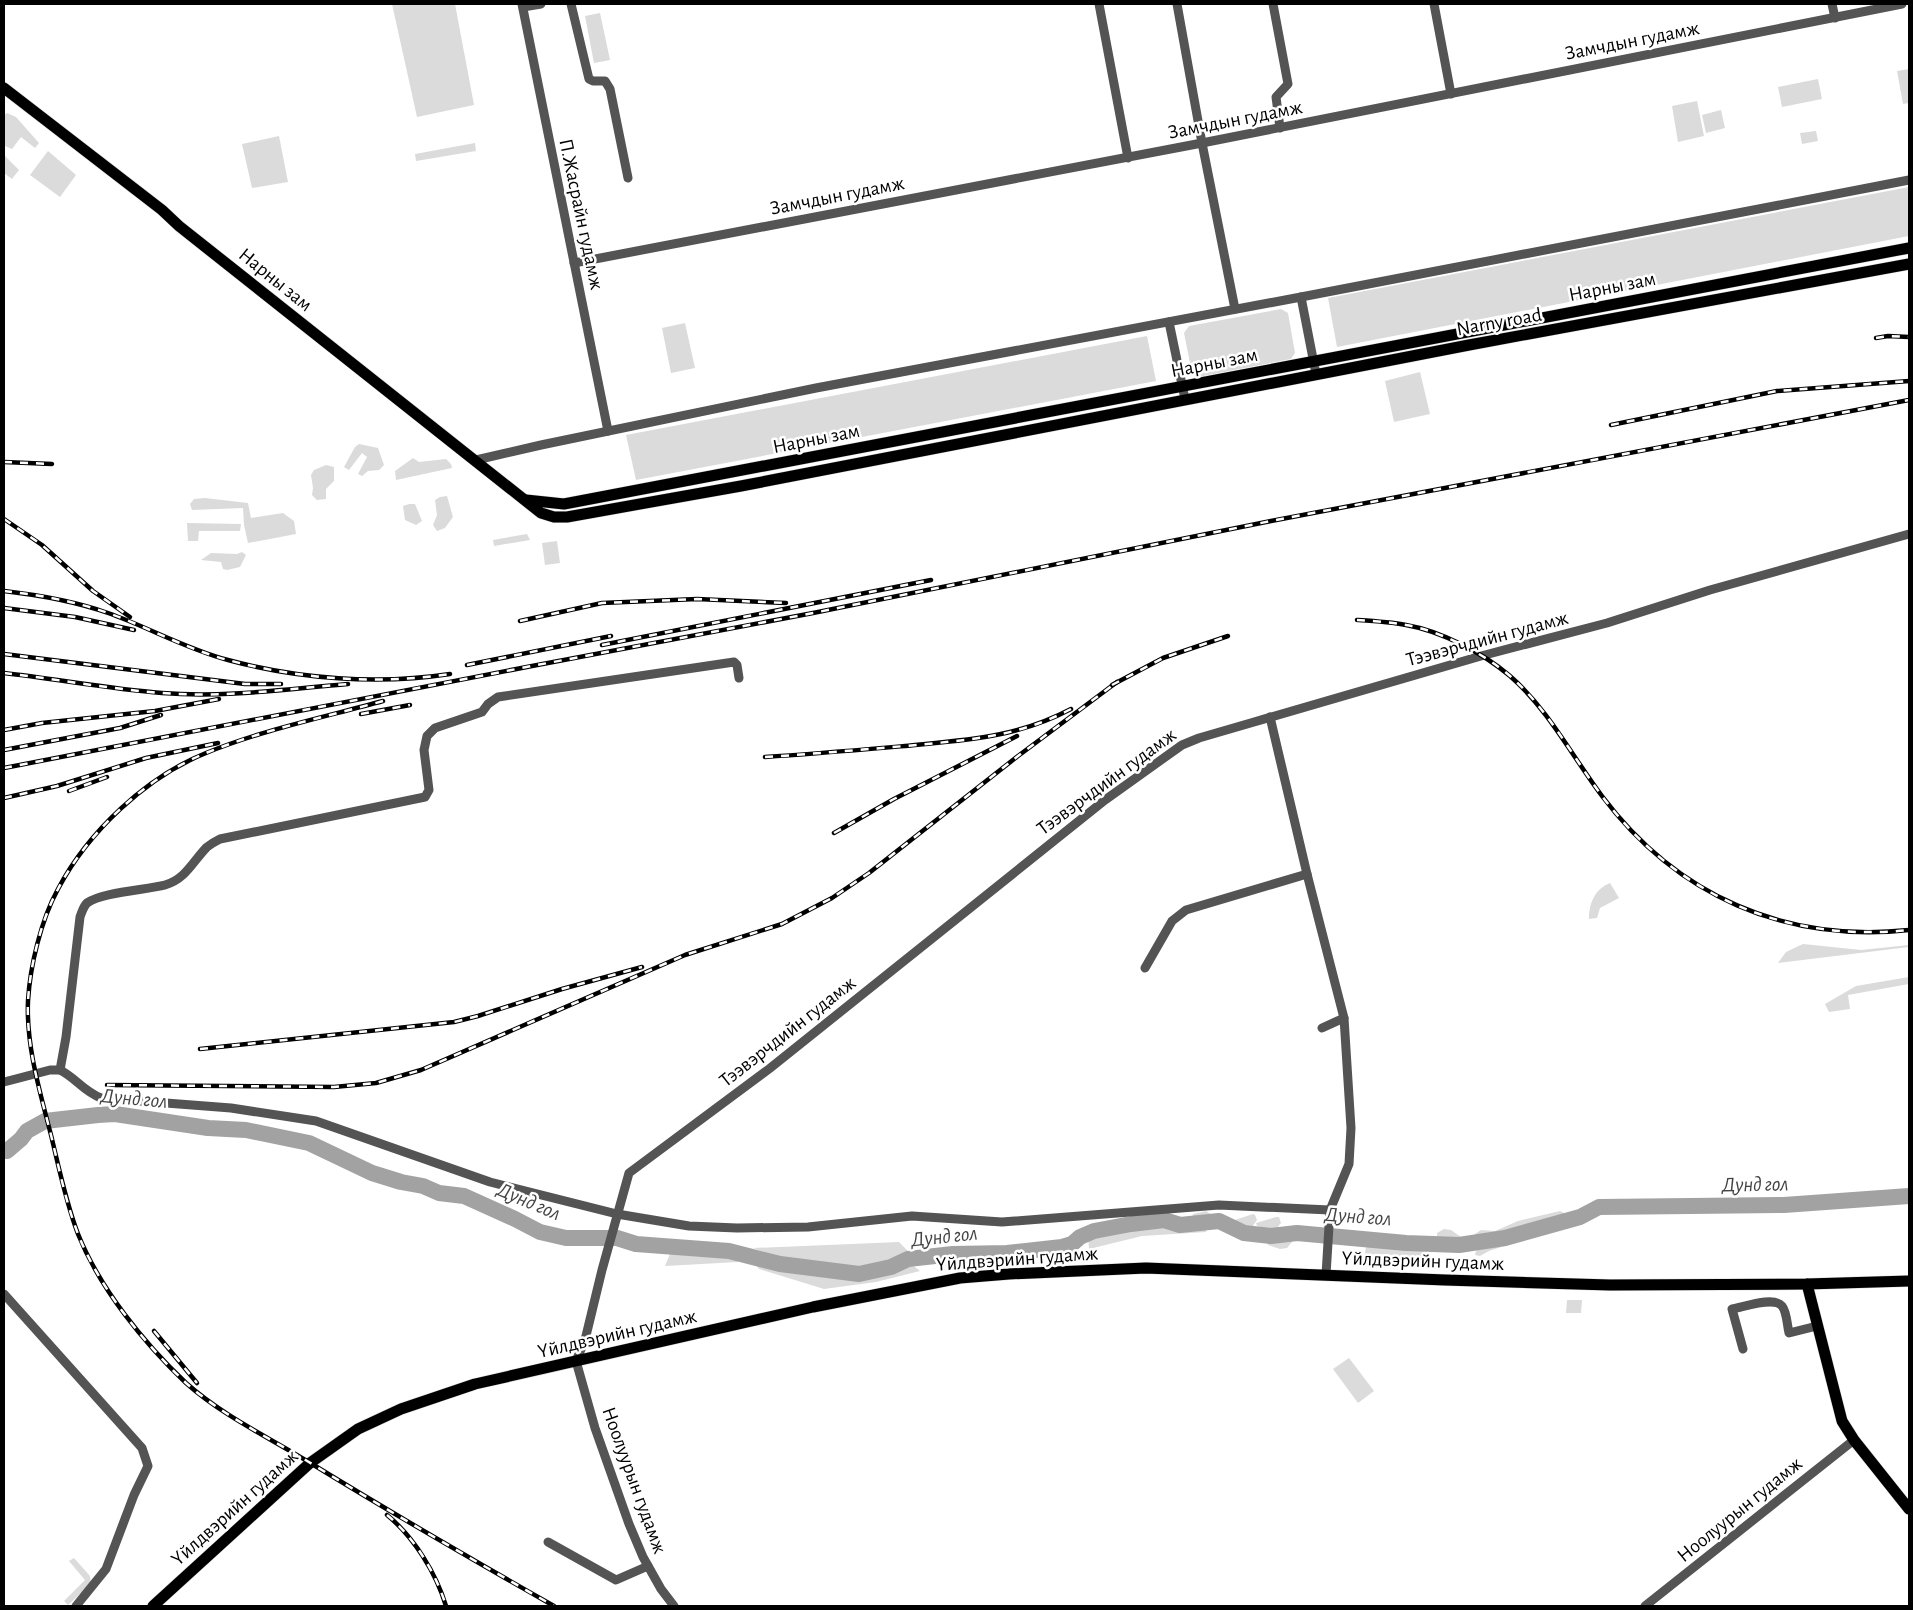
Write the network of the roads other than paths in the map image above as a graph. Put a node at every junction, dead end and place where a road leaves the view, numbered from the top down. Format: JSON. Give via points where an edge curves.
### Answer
{"nodes":[{"id":1,"x":541,"y":4,"type":"edge"},
{"id":2,"x":571,"y":4,"type":"edge"},
{"id":3,"x":1099,"y":4,"type":"edge"},
{"id":4,"x":1177,"y":4,"type":"edge"},
{"id":5,"x":1273,"y":4,"type":"edge"},
{"id":6,"x":1434,"y":4,"type":"edge"},
{"id":7,"x":1832,"y":4,"type":"edge"},
{"id":8,"x":1902,"y":4,"type":"edge"},
{"id":9,"x":522,"y":6,"type":"edge"},
{"id":10,"x":1835,"y":18,"type":"junction"},
{"id":11,"x":4,"y":88,"type":"edge"},
{"id":12,"x":1451,"y":94,"type":"junction"},
{"id":13,"x":1280,"y":128,"type":"junction"},
{"id":14,"x":1202,"y":143,"type":"junction"},
{"id":15,"x":1128,"y":158,"type":"junction"},
{"id":16,"x":628,"y":178,"type":"dead end"},
{"id":17,"x":1909,"y":180,"type":"edge"},
{"id":18,"x":1909,"y":248,"type":"edge"},
{"id":19,"x":574,"y":263,"type":"junction"},
{"id":20,"x":1909,"y":264,"type":"edge"},
{"id":21,"x":1301,"y":297,"type":"junction"},
{"id":22,"x":1236,"y":309,"type":"junction"},
{"id":23,"x":1169,"y":322,"type":"junction"},
{"id":24,"x":1314,"y":362,"type":"junction"},
{"id":25,"x":1316,"y":374,"type":"junction"},
{"id":26,"x":1183,"y":393,"type":"junction"},
{"id":27,"x":608,"y":431,"type":"junction"},
{"id":28,"x":476,"y":460,"type":"junction"},
{"id":29,"x":1909,"y":534,"type":"edge"},
{"id":30,"x":739,"y":678,"type":"dead end"},
{"id":31,"x":1270,"y":717,"type":"junction"},
{"id":32,"x":1307,"y":874,"type":"junction"},
{"id":33,"x":1145,"y":968,"type":"dead end"},
{"id":34,"x":1344,"y":1018,"type":"junction"},
{"id":35,"x":1322,"y":1028,"type":"dead end"},
{"id":36,"x":60,"y":1070,"type":"junction"},
{"id":37,"x":4,"y":1082,"type":"edge"},
{"id":38,"x":1330,"y":1215,"type":"junction"},
{"id":39,"x":616,"y":1217,"type":"junction"},
{"id":40,"x":1326,"y":1269,"type":"junction"},
{"id":41,"x":1909,"y":1281,"type":"edge"},
{"id":42,"x":1808,"y":1284,"type":"junction"},
{"id":43,"x":4,"y":1294,"type":"edge"},
{"id":44,"x":1817,"y":1326,"type":"junction"},
{"id":45,"x":1743,"y":1349,"type":"dead end"},
{"id":46,"x":576,"y":1361,"type":"junction"},
{"id":47,"x":1854,"y":1440,"type":"junction"},
{"id":48,"x":1909,"y":1509,"type":"edge"},
{"id":49,"x":548,"y":1542,"type":"dead end"},
{"id":50,"x":648,"y":1566,"type":"junction"},
{"id":51,"x":76,"y":1606,"type":"edge"},
{"id":52,"x":153,"y":1606,"type":"edge"},
{"id":53,"x":674,"y":1606,"type":"edge"},
{"id":54,"x":1645,"y":1606,"type":"edge"}],
"edges":[{"from":1,"to":9,"type":"street"},
{"from":2,"to":16,"type":"street","via":[[589,79],[605,81],[610,88]]},
{"from":3,"to":15,"type":"street"},
{"from":4,"to":14,"type":"street"},
{"from":5,"to":13,"type":"street","via":[[1288,84],[1276,97]]},
{"from":6,"to":12,"type":"street"},
{"from":7,"to":10,"type":"street"},
{"from":8,"to":10,"type":"street","name":"Замчдын гудамж"},
{"from":9,"to":19,"type":"street","name":"П.Жасрайн гудамж"},
{"from":10,"to":12,"type":"street","name":"Замчдын гудамж"},
{"from":11,"to":28,"type":"main road","name":"Нарны зам"},
{"from":12,"to":13,"type":"street","name":"Замчдын гудамж"},
{"from":13,"to":14,"type":"street","name":"Замчдын гудамж"},
{"from":14,"to":15,"type":"street","name":"Замчдын гудамж"},
{"from":14,"to":22,"type":"street"},
{"from":15,"to":19,"type":"street","name":"Замчдын гудамж"},
{"from":17,"to":21,"type":"street"},
{"from":18,"to":24,"type":"main road","name":"Нарны зам"},
{"from":19,"to":27,"type":"street","name":"П.Жасрайн гудамж"},
{"from":20,"to":25,"type":"main road","name":"Narny road"},
{"from":21,"to":22,"type":"street"},
{"from":21,"to":24,"type":"street"},
{"from":22,"to":23,"type":"street"},
{"from":23,"to":26,"type":"street"},
{"from":23,"to":27,"type":"street","via":[[816,388]]},
{"from":24,"to":25,"type":"street"},
{"from":24,"to":26,"type":"main road","name":"Нарны зам"},
{"from":25,"to":26,"type":"main road","name":"Narny road"},
{"from":26,"to":28,"type":"main road","name":"Нарны зам","via":[[741,486],[567,517],[541,513]]},
{"from":27,"to":28,"type":"street"},
{"from":29,"to":31,"type":"street","name":"Тээвэрчдийн гудамж"},
{"from":30,"to":36,"type":"street","via":[[734,662],[498,697],[482,712],[435,728],[427,736],[424,750],[429,790],[425,797],[220,839],[208,847],[189,870],[166,885],[88,903],[80,917]]},
{"from":31,"to":32,"type":"street"},
{"from":31,"to":39,"type":"street","name":"Тээвэрчдийн гудамж","via":[[1186,743],[1105,800],[769,1069],[629,1173]]},
{"from":32,"to":33,"type":"street","via":[[1186,910],[1172,921]]},
{"from":32,"to":34,"type":"street"},
{"from":34,"to":35,"type":"street"},
{"from":34,"to":38,"type":"street","via":[[1351,1128],[1349,1164]]},
{"from":36,"to":37,"type":"street"},
{"from":36,"to":39,"type":"street","via":[[89,1094],[101,1098],[231,1108],[316,1121],[490,1182]]},
{"from":38,"to":39,"type":"street","via":[[1219,1205],[1002,1222],[912,1216],[808,1227],[737,1228]]},
{"from":38,"to":40,"type":"street"},
{"from":39,"to":46,"type":"street","name":"Тээвэрчдийн гудамж","via":[[585,1340]]},
{"from":40,"to":42,"type":"main road","name":"Yйлдвэрийн гудамж","via":[[1610,1285]]},
{"from":40,"to":46,"type":"main road","name":"Yйлдвэрийн гудамж","via":[[1146,1268],[960,1278],[813,1307]]},
{"from":41,"to":42,"type":"main road","name":"Yйлдвэрийн гудамж"},
{"from":42,"to":44,"type":"main road"},
{"from":43,"to":51,"type":"street","via":[[142,1448],[148,1466],[106,1569]]},
{"from":44,"to":45,"type":"street","via":[[1789,1333],[1783,1307],[1778,1302],[1732,1309]]},
{"from":44,"to":47,"type":"main road","via":[[1842,1421]]},
{"from":46,"to":50,"type":"street","name":"Ноолуурын гудамж","via":[[595,1428],[629,1524]]},
{"from":46,"to":52,"type":"main road","name":"Yйлдвэрийн гудамж","via":[[476,1384],[401,1409],[358,1429],[310,1463]]},
{"from":47,"to":48,"type":"main road"},
{"from":47,"to":54,"type":"street","name":"Ноолуурын гудамж"},
{"from":49,"to":50,"type":"street","via":[[616,1580]]},
{"from":50,"to":53,"type":"street","name":"Ноолуурын гудамж"}]}
